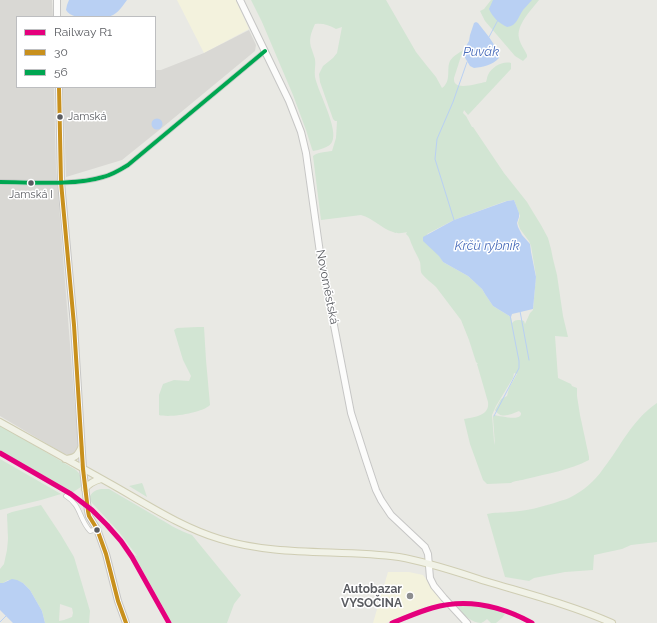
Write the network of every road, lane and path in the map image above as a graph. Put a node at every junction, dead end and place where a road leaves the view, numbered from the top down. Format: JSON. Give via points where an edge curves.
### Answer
{"nodes":[{"id":1,"x":57,"y":0,"type":"edge"},
{"id":2,"x":240,"y":0,"type":"edge"},
{"id":3,"x":57,"y":16,"type":"edge"},
{"id":4,"x":264,"y":51,"type":"junction"},
{"id":5,"x":58,"y":88,"type":"edge"},
{"id":6,"x":0,"y":182,"type":"edge"},
{"id":7,"x":61,"y":182,"type":"junction"},
{"id":8,"x":0,"y":422,"type":"edge"},
{"id":9,"x":82,"y":448,"type":"junction"},
{"id":10,"x":65,"y":458,"type":"junction"},
{"id":11,"x":82,"y":469,"type":"junction"},
{"id":12,"x":101,"y":479,"type":"junction"},
{"id":13,"x":85,"y":489,"type":"junction"},
{"id":14,"x":66,"y":496,"type":"dead end"},
{"id":15,"x":97,"y":529,"type":"junction"},
{"id":16,"x":429,"y":564,"type":"junction"},
{"id":17,"x":126,"y":623,"type":"edge"},
{"id":18,"x":467,"y":623,"type":"edge"},
{"id":19,"x":612,"y":623,"type":"edge"}],
"edges":[{"from":1,"to":3,"type":"street"},
{"from":2,"to":4,"type":"street","name":"Novoměstská"},
{"from":4,"to":7,"type":"street","via":[[121,169],[102,178]]},
{"from":4,"to":16,"type":"street","name":"Novoměstská","via":[[291,106],[306,153],[320,253],[351,413],[366,460],[380,500],[396,522],[425,547]]},
{"from":5,"to":7,"type":"street"},
{"from":6,"to":7,"type":"street"},
{"from":7,"to":9,"type":"street"},
{"from":8,"to":10,"type":"main road"},
{"from":9,"to":10,"type":"main road","via":[[75,456]]},
{"from":9,"to":11,"type":"street"},
{"from":10,"to":11,"type":"main road"},
{"from":11,"to":12,"type":"main road"},
{"from":11,"to":13,"type":"street"},
{"from":12,"to":13,"type":"main road","via":[[94,481]]},
{"from":12,"to":16,"type":"main road","via":[[164,515],[220,539],[276,550],[366,554]]},
{"from":13,"to":15,"type":"street","via":[[89,516]]},
{"from":14,"to":15,"type":"street","via":[[78,508],[87,528],[90,531]]},
{"from":15,"to":17,"type":"street"},
{"from":16,"to":18,"type":"street","name":"Novoměstská","via":[[434,586]]},
{"from":16,"to":19,"type":"main road","via":[[552,601]]}]}
